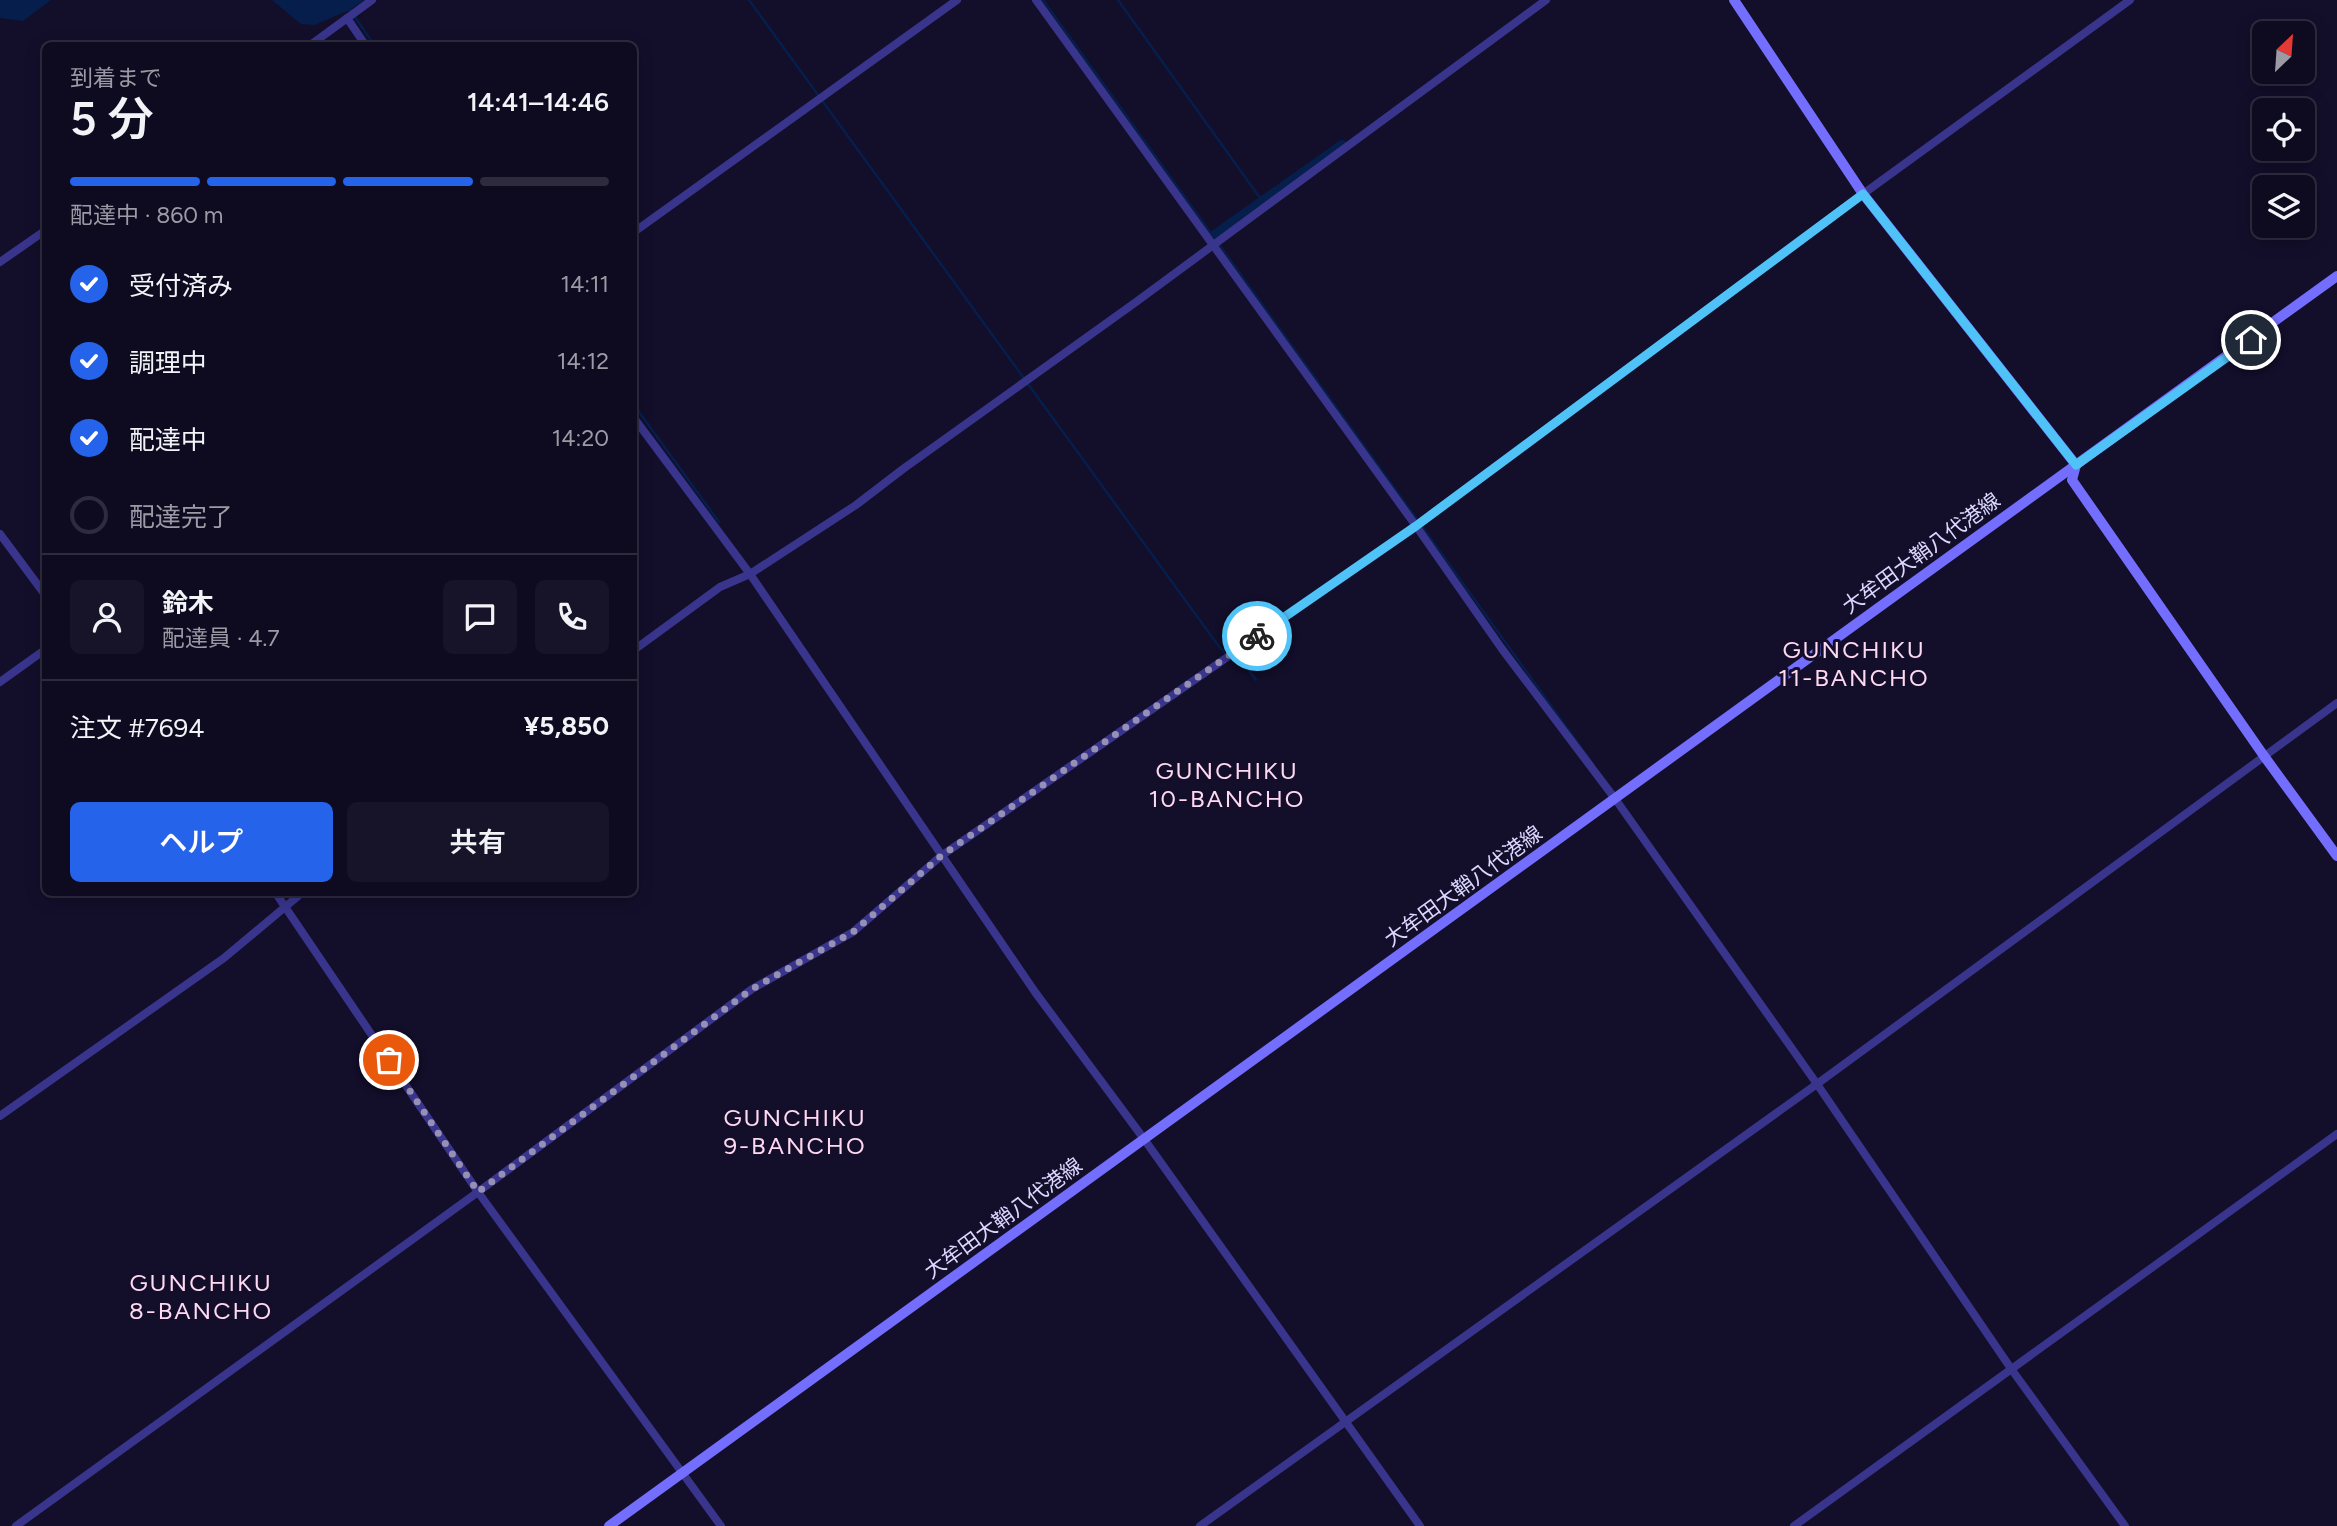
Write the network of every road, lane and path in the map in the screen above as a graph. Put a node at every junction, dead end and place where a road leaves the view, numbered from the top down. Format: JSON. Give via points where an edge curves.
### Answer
{"nodes":[{"id":1,"x":372,"y":0,"type":"edge"},
{"id":2,"x":957,"y":0,"type":"edge"},
{"id":3,"x":1036,"y":0,"type":"edge"},
{"id":4,"x":1546,"y":0,"type":"edge"},
{"id":5,"x":1734,"y":0,"type":"edge"},
{"id":6,"x":2130,"y":0,"type":"edge"},
{"id":7,"x":351,"y":15,"type":"junction"},
{"id":8,"x":314,"y":42,"type":"edge"},
{"id":9,"x":364,"y":42,"type":"edge"},
{"id":10,"x":1863,"y":194,"type":"junction"},
{"id":11,"x":637,"y":230,"type":"edge"},
{"id":12,"x":42,"y":233,"type":"edge"},
{"id":13,"x":1216,"y":242,"type":"junction"},
{"id":14,"x":0,"y":262,"type":"edge"},
{"id":15,"x":2337,"y":276,"type":"edge"},
{"id":16,"x":637,"y":422,"type":"edge"},
{"id":17,"x":2076,"y":465,"type":"junction"},
{"id":18,"x":1416,"y":526,"type":"junction"},
{"id":19,"x":0,"y":534,"type":"edge"},
{"id":20,"x":750,"y":574,"type":"junction"},
{"id":21,"x":42,"y":591,"type":"edge"},
{"id":22,"x":637,"y":648,"type":"edge"},
{"id":23,"x":42,"y":652,"type":"edge"},
{"id":24,"x":0,"y":682,"type":"edge"},
{"id":25,"x":2337,"y":703,"type":"edge"},
{"id":26,"x":2264,"y":756,"type":"junction"},
{"id":27,"x":1616,"y":800,"type":"junction"},
{"id":28,"x":941,"y":856,"type":"junction"},
{"id":29,"x":2337,"y":856,"type":"edge"},
{"id":30,"x":278,"y":896,"type":"edge"},
{"id":31,"x":298,"y":896,"type":"edge"},
{"id":32,"x":285,"y":906,"type":"junction"},
{"id":33,"x":1817,"y":1084,"type":"junction"},
{"id":34,"x":0,"y":1116,"type":"edge"},
{"id":35,"x":2337,"y":1134,"type":"edge"},
{"id":36,"x":1144,"y":1139,"type":"junction"},
{"id":37,"x":478,"y":1192,"type":"junction"},
{"id":38,"x":2012,"y":1370,"type":"junction"},
{"id":39,"x":1345,"y":1421,"type":"junction"},
{"id":40,"x":683,"y":1473,"type":"junction"},
{"id":41,"x":16,"y":1526,"type":"edge"},
{"id":42,"x":609,"y":1526,"type":"edge"},
{"id":43,"x":721,"y":1526,"type":"edge"},
{"id":44,"x":1200,"y":1526,"type":"edge"},
{"id":45,"x":1420,"y":1526,"type":"edge"},
{"id":46,"x":1794,"y":1526,"type":"edge"},
{"id":47,"x":2125,"y":1526,"type":"edge"}],
"edges":[{"from":1,"to":7,"type":"street"},
{"from":2,"to":11,"type":"street"},
{"from":3,"to":13,"type":"street"},
{"from":4,"to":13,"type":"street"},
{"from":5,"to":10,"type":"main road"},
{"from":6,"to":10,"type":"street"},
{"from":7,"to":8,"type":"street"},
{"from":7,"to":9,"type":"street"},
{"from":10,"to":17,"type":"main road"},
{"from":10,"to":18,"type":"street"},
{"from":12,"to":14,"type":"street"},
{"from":13,"to":18,"type":"street"},
{"from":13,"to":20,"type":"street","via":[[856,505]]},
{"from":15,"to":17,"type":"main road","name":"大牟田大鞘八代港線"},
{"from":16,"to":20,"type":"street"},
{"from":17,"to":26,"type":"main road","via":[[2072,480]]},
{"from":17,"to":27,"type":"main road","name":"大牟田大鞘八代港線"},
{"from":18,"to":27,"type":"street"},
{"from":18,"to":28,"type":"street"},
{"from":19,"to":21,"type":"street"},
{"from":20,"to":22,"type":"street","via":[[720,587]]},
{"from":20,"to":28,"type":"street"},
{"from":23,"to":24,"type":"street"},
{"from":25,"to":26,"type":"street"},
{"from":26,"to":29,"type":"main road"},
{"from":26,"to":33,"type":"street"},
{"from":27,"to":33,"type":"street"},
{"from":27,"to":36,"type":"main road","name":"大牟田大鞘八代港線"},
{"from":28,"to":36,"type":"street"},
{"from":28,"to":37,"type":"street","via":[[853,932],[752,989]]},
{"from":30,"to":32,"type":"street"},
{"from":31,"to":32,"type":"street"},
{"from":32,"to":34,"type":"street","via":[[225,958]]},
{"from":32,"to":37,"type":"street"},
{"from":33,"to":38,"type":"street"},
{"from":33,"to":39,"type":"street"},
{"from":35,"to":38,"type":"street"},
{"from":36,"to":39,"type":"street"},
{"from":36,"to":40,"type":"main road","name":"大牟田大鞘八代港線"},
{"from":37,"to":40,"type":"street"},
{"from":37,"to":41,"type":"street"},
{"from":38,"to":46,"type":"street"},
{"from":38,"to":47,"type":"street"},
{"from":39,"to":44,"type":"street"},
{"from":39,"to":45,"type":"street"},
{"from":40,"to":42,"type":"main road","name":"大牟田大鞘八代港線"},
{"from":40,"to":43,"type":"street"}]}
